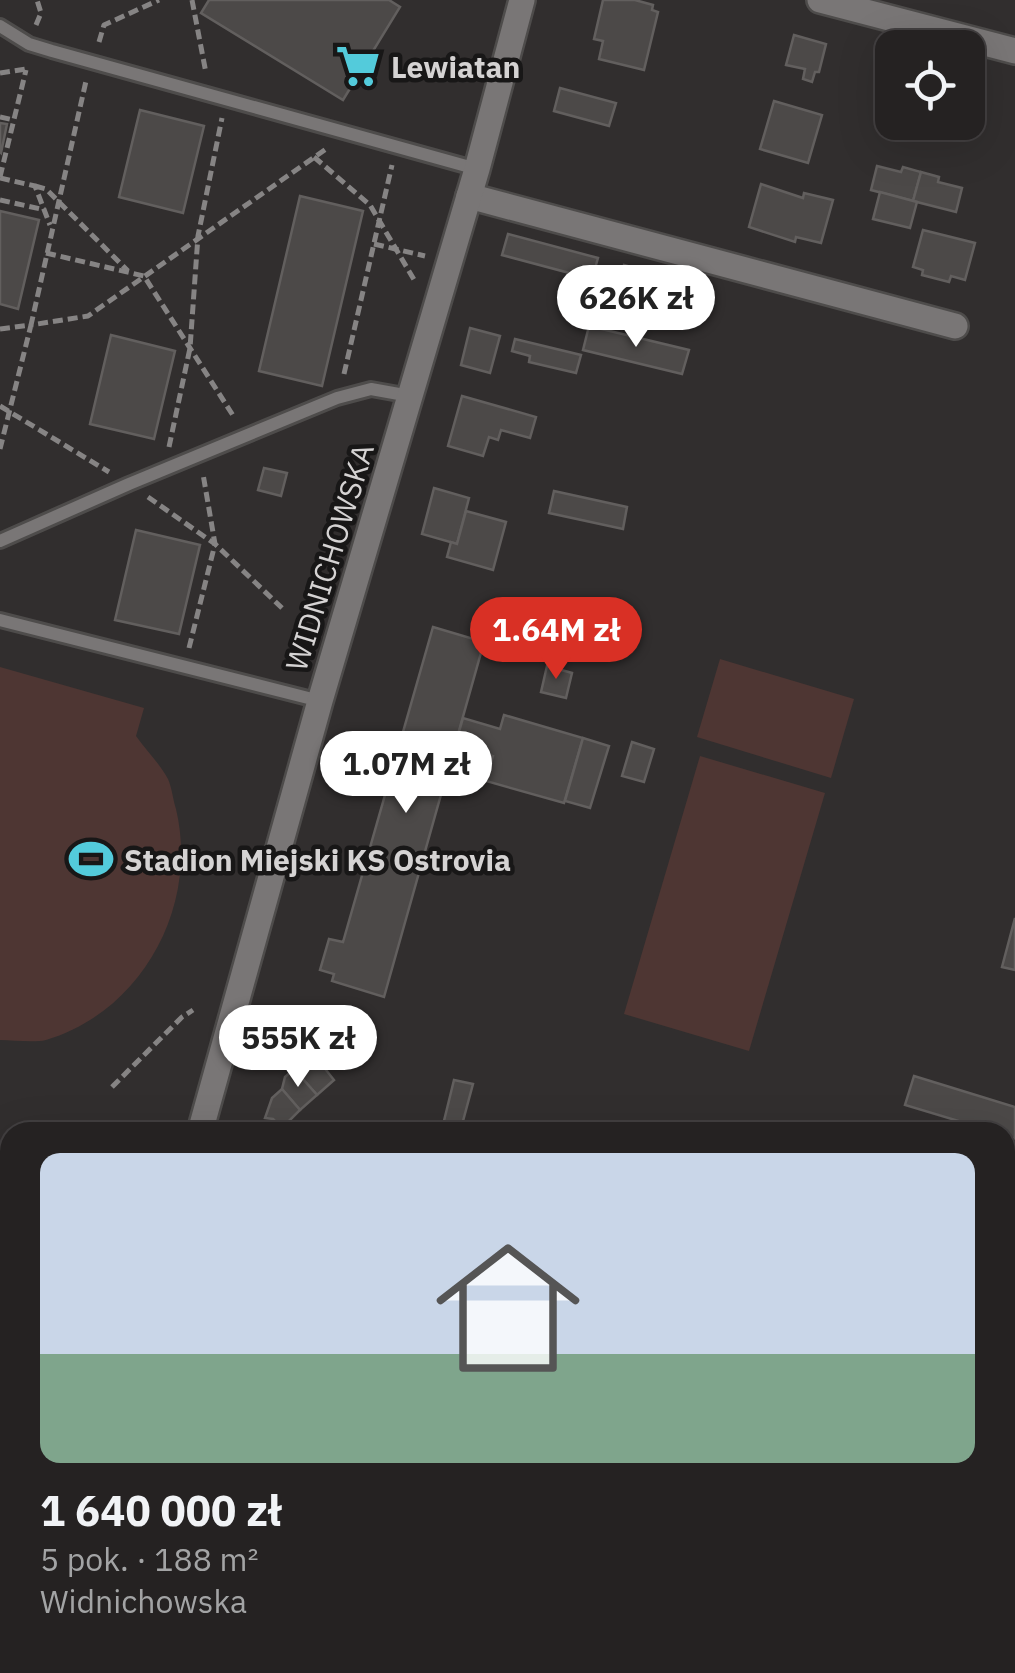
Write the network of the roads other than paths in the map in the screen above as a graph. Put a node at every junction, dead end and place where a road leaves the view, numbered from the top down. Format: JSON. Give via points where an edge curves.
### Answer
{"nodes":[{"id":1,"x":522,"y":0,"type":"edge"},
{"id":2,"x":820,"y":0,"type":"edge"},
{"id":3,"x":0,"y":26,"type":"edge"},
{"id":4,"x":1015,"y":51,"type":"edge"},
{"id":5,"x":477,"y":168,"type":"junction"},
{"id":6,"x":469,"y":196,"type":"junction"},
{"id":7,"x":955,"y":326,"type":"dead end"},
{"id":8,"x":410,"y":396,"type":"junction"},
{"id":9,"x":0,"y":541,"type":"edge"},
{"id":10,"x":0,"y":620,"type":"edge"},
{"id":11,"x":320,"y":701,"type":"junction"},
{"id":12,"x":203,"y":1122,"type":"edge"}],
"edges":[{"from":1,"to":5,"type":"street","name":"WIDNICHOWSKA"},
{"from":2,"to":4,"type":"street"},
{"from":3,"to":5,"type":"lane","via":[[29,44]]},
{"from":5,"to":6,"type":"street","name":"WIDNICHOWSKA"},
{"from":6,"to":7,"type":"street"},
{"from":6,"to":8,"type":"street","name":"WIDNICHOWSKA"},
{"from":8,"to":9,"type":"lane","via":[[371,389],[338,398]]},
{"from":8,"to":11,"type":"street","name":"WIDNICHOWSKA"},
{"from":10,"to":11,"type":"lane"},
{"from":11,"to":12,"type":"street","name":"WIDNICHOWSKA"}]}
